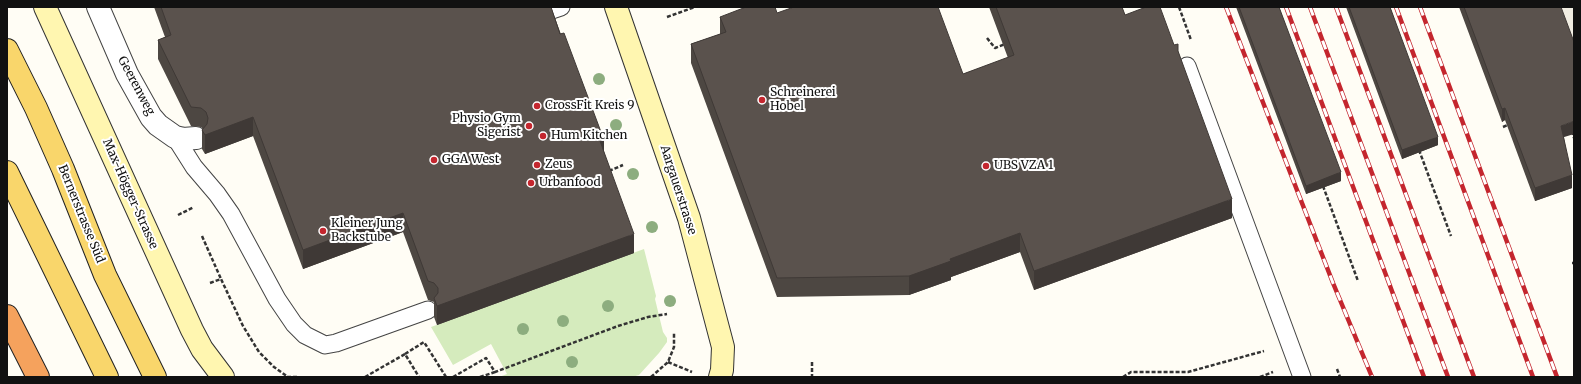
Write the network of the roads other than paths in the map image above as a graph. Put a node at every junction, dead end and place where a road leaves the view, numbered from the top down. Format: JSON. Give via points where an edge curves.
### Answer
{"nodes":[{"id":1,"x":45,"y":7,"type":"edge"},
{"id":2,"x":98,"y":7,"type":"edge"},
{"id":3,"x":616,"y":7,"type":"edge"},
{"id":4,"x":7,"y":50,"type":"edge"},
{"id":5,"x":1186,"y":66,"type":"dead end"},
{"id":6,"x":175,"y":136,"type":"junction"},
{"id":7,"x":196,"y":138,"type":"dead end"},
{"id":8,"x":7,"y":172,"type":"edge"},
{"id":9,"x":428,"y":310,"type":"dead end"},
{"id":10,"x":7,"y":316,"type":"edge"},
{"id":11,"x":709,"y":376,"type":"edge"},
{"id":12,"x":38,"y":377,"type":"edge"},
{"id":13,"x":107,"y":377,"type":"edge"},
{"id":14,"x":155,"y":377,"type":"edge"},
{"id":15,"x":224,"y":377,"type":"edge"},
{"id":16,"x":1302,"y":377,"type":"edge"}],
"edges":[{"from":1,"to":15,"type":"main road","name":"Max-Högger-Strasse","via":[[189,324],[202,349]]},
{"from":2,"to":6,"type":"street","name":"Geerenweg","via":[[127,74],[145,107],[158,125]]},
{"from":3,"to":11,"type":"main road","name":"Aargauerstrasse","via":[[688,218],[723,347],[722,370]]},
{"from":4,"to":14,"type":"main road","name":"Bernerstrasse Süd","via":[[57,156],[105,275]]},
{"from":5,"to":16,"type":"lane"},
{"from":6,"to":7,"type":"street","name":"Geerenweg","via":[[183,139]]},
{"from":6,"to":9,"type":"lane","via":[[194,167],[231,214],[277,299],[305,335],[325,345],[336,343]]},
{"from":8,"to":13,"type":"main road"},
{"from":10,"to":12,"type":"highway"}]}
